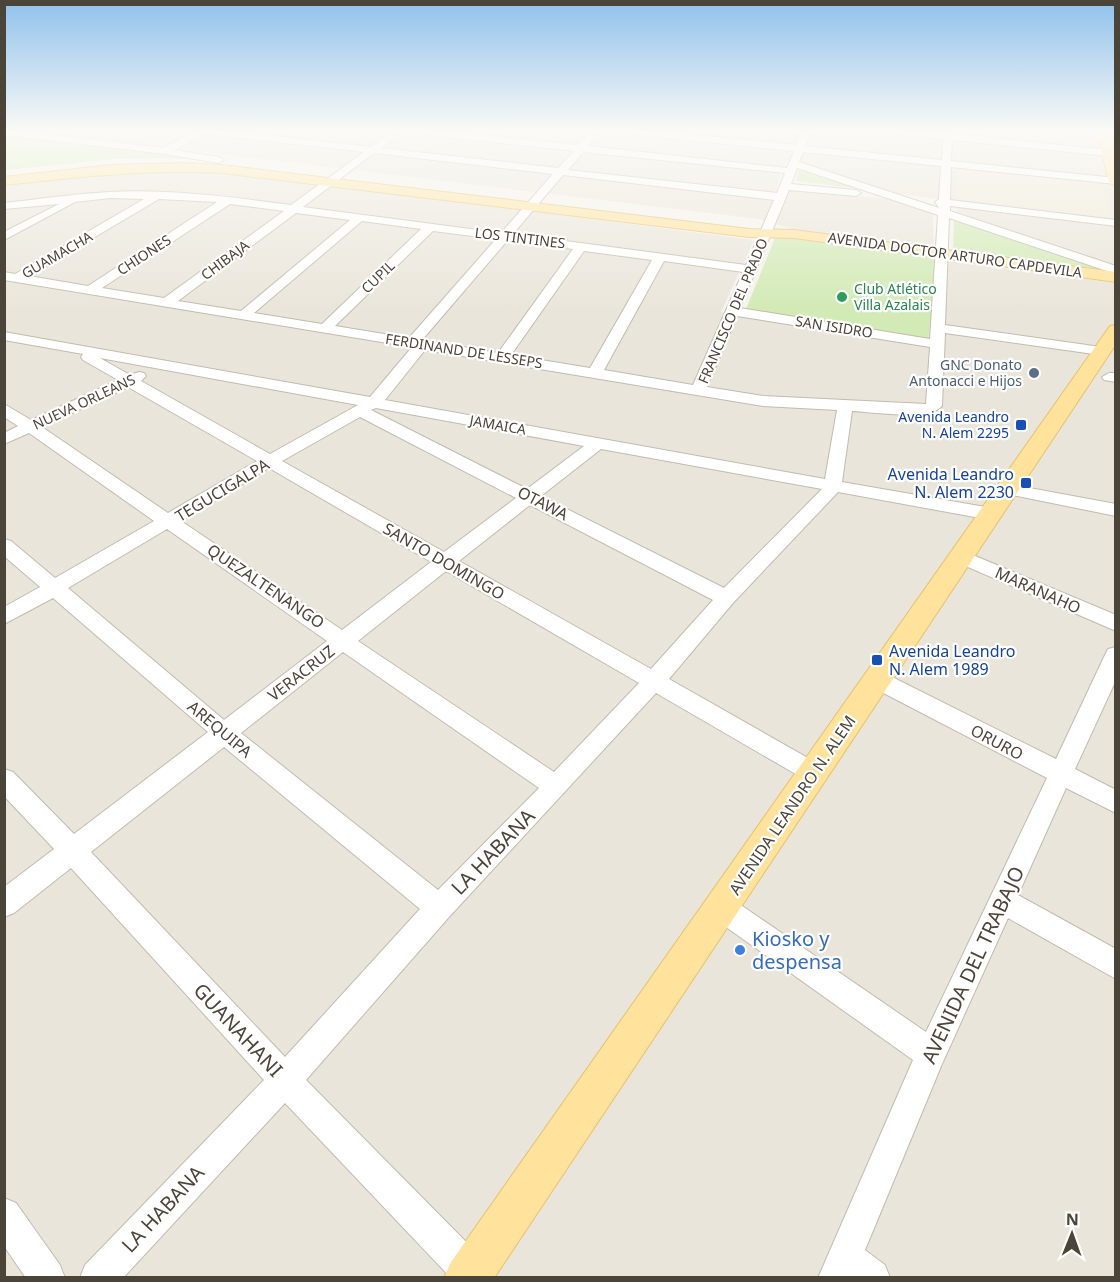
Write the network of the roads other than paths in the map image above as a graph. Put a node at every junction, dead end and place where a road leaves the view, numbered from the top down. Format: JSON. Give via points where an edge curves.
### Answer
{"nodes":[{"id":1,"x":782,"y":191,"type":"edge"},
{"id":2,"x":5,"y":192,"type":"edge"},
{"id":3,"x":316,"y":192,"type":"edge"},
{"id":4,"x":430,"y":192,"type":"edge"},
{"id":5,"x":469,"y":192,"type":"edge"},
{"id":6,"x":543,"y":192,"type":"edge"},
{"id":7,"x":796,"y":192,"type":"edge"},
{"id":8,"x":877,"y":192,"type":"edge"},
{"id":9,"x":945,"y":192,"type":"edge"},
{"id":10,"x":159,"y":195,"type":"junction"},
{"id":11,"x":80,"y":197,"type":"junction"},
{"id":12,"x":898,"y":198,"type":"junction"},
{"id":13,"x":228,"y":200,"type":"junction"},
{"id":14,"x":534,"y":202,"type":"junction"},
{"id":15,"x":294,"y":208,"type":"junction"},
{"id":16,"x":944,"y":208,"type":"junction"},
{"id":17,"x":360,"y":217,"type":"junction"},
{"id":18,"x":7,"y":220,"type":"edge"},
{"id":19,"x":1116,"y":223,"type":"edge"},
{"id":20,"x":430,"y":226,"type":"junction"},
{"id":21,"x":768,"y":230,"type":"junction"},
{"id":22,"x":504,"y":237,"type":"junction"},
{"id":23,"x":581,"y":246,"type":"junction"},
{"id":24,"x":942,"y":254,"type":"junction"},
{"id":25,"x":660,"y":257,"type":"junction"},
{"id":26,"x":749,"y":269,"type":"junction"},
{"id":27,"x":1116,"y":270,"type":"edge"},
{"id":28,"x":11,"y":277,"type":"edge"},
{"id":29,"x":1116,"y":277,"type":"edge"},
{"id":30,"x":91,"y":290,"type":"junction"},
{"id":31,"x":168,"y":302,"type":"junction"},
{"id":32,"x":731,"y":311,"type":"junction"},
{"id":33,"x":245,"y":314,"type":"junction"},
{"id":34,"x":326,"y":328,"type":"junction"},
{"id":35,"x":938,"y":328,"type":"junction"},
{"id":36,"x":1116,"y":330,"type":"edge"},
{"id":37,"x":4,"y":336,"type":"edge"},
{"id":38,"x":418,"y":343,"type":"junction"},
{"id":39,"x":937,"y":344,"type":"junction"},
{"id":40,"x":74,"y":349,"type":"junction"},
{"id":41,"x":1101,"y":351,"type":"junction"},
{"id":42,"x":502,"y":357,"type":"junction"},
{"id":43,"x":164,"y":365,"type":"junction"},
{"id":44,"x":595,"y":373,"type":"junction"},
{"id":45,"x":130,"y":381,"type":"junction"},
{"id":46,"x":698,"y":390,"type":"junction"},
{"id":47,"x":366,"y":407,"type":"junction"},
{"id":48,"x":845,"y":407,"type":"junction"},
{"id":49,"x":4,"y":409,"type":"edge"},
{"id":50,"x":30,"y":427,"type":"junction"},
{"id":51,"x":4,"y":439,"type":"edge"},
{"id":52,"x":598,"y":443,"type":"junction"},
{"id":53,"x":271,"y":460,"type":"junction"},
{"id":54,"x":833,"y":485,"type":"junction"},
{"id":55,"x":1008,"y":489,"type":"junction"},
{"id":56,"x":530,"y":496,"type":"junction"},
{"id":57,"x":1116,"y":510,"type":"edge"},
{"id":58,"x":991,"y":514,"type":"junction"},
{"id":59,"x":170,"y":520,"type":"junction"},
{"id":60,"x":4,"y":544,"type":"edge"},
{"id":61,"x":961,"y":556,"type":"junction"},
{"id":62,"x":445,"y":561,"type":"junction"},
{"id":63,"x":56,"y":587,"type":"junction"},
{"id":64,"x":726,"y":598,"type":"junction"},
{"id":65,"x":4,"y":616,"type":"edge"},
{"id":66,"x":1116,"y":624,"type":"edge"},
{"id":67,"x":344,"y":640,"type":"junction"},
{"id":68,"x":1116,"y":655,"type":"edge"},
{"id":69,"x":878,"y":680,"type":"junction"},
{"id":70,"x":654,"y":681,"type":"junction"},
{"id":71,"x":224,"y":734,"type":"junction"},
{"id":72,"x":814,"y":773,"type":"junction"},
{"id":73,"x":1059,"y":774,"type":"junction"},
{"id":74,"x":4,"y":779,"type":"edge"},
{"id":75,"x":556,"y":787,"type":"junction"},
{"id":76,"x":1116,"y":802,"type":"edge"},
{"id":77,"x":73,"y":850,"type":"junction"},
{"id":78,"x":1002,"y":900,"type":"junction"},
{"id":79,"x":4,"y":904,"type":"edge"},
{"id":80,"x":439,"y":908,"type":"junction"},
{"id":81,"x":722,"y":908,"type":"junction"},
{"id":82,"x":1116,"y":965,"type":"edge"},
{"id":83,"x":932,"y":1054,"type":"junction"},
{"id":84,"x":284,"y":1081,"type":"junction"},
{"id":85,"x":4,"y":1215,"type":"edge"},
{"id":86,"x":840,"y":1267,"type":"edge"},
{"id":87,"x":471,"y":1276,"type":"edge"},
{"id":88,"x":46,"y":1278,"type":"edge"},
{"id":89,"x":98,"y":1278,"type":"edge"},
{"id":90,"x":872,"y":1278,"type":"edge"}],
"edges":[{"from":1,"to":21,"type":"street","name":"FRANCISCO DEL PRADO"},
{"from":2,"to":18,"type":"street"},
{"from":3,"to":15,"type":"street","name":"CHIBAJA"},
{"from":4,"to":14,"type":"main road","name":"AVENIDA DOCTOR ARTURO CAPDEVILA"},
{"from":5,"to":14,"type":"main road","name":"AVENIDA DOCTOR ARTURO CAPDEVILA"},
{"from":6,"to":14,"type":"street","name":"TEGUCIGALPA"},
{"from":7,"to":12,"type":"street"},
{"from":8,"to":12,"type":"street"},
{"from":9,"to":16,"type":"street"},
{"from":10,"to":11,"type":"street","name":"LOS TINTINES"},
{"from":10,"to":13,"type":"street","name":"LOS TINTINES"},
{"from":10,"to":28,"type":"street","name":"GUAMACHA"},
{"from":11,"to":18,"type":"street","name":"LOS TINTINES"},
{"from":11,"to":18,"type":"street"},
{"from":12,"to":16,"type":"street"},
{"from":13,"to":15,"type":"street","name":"LOS TINTINES"},
{"from":13,"to":30,"type":"street","name":"CHIONES"},
{"from":14,"to":21,"type":"main road","name":"AVENIDA DOCTOR ARTURO CAPDEVILA"},
{"from":14,"to":22,"type":"street","name":"TEGUCIGALPA"},
{"from":15,"to":17,"type":"street","name":"LOS TINTINES"},
{"from":15,"to":31,"type":"street","name":"CHIBAJA"},
{"from":16,"to":19,"type":"street"},
{"from":16,"to":24,"type":"street"},
{"from":16,"to":27,"type":"street"},
{"from":17,"to":20,"type":"street","name":"LOS TINTINES"},
{"from":17,"to":33,"type":"street"},
{"from":20,"to":22,"type":"street","name":"LOS TINTINES"},
{"from":20,"to":34,"type":"street","name":"CUPIL"},
{"from":21,"to":24,"type":"main road","name":"AVENIDA DOCTOR ARTURO CAPDEVILA"},
{"from":21,"to":26,"type":"street","name":"FRANCISCO DEL PRADO"},
{"from":22,"to":23,"type":"street","name":"LOS TINTINES"},
{"from":22,"to":38,"type":"street","name":"TEGUCIGALPA"},
{"from":23,"to":25,"type":"street","name":"LOS TINTINES"},
{"from":23,"to":42,"type":"street"},
{"from":24,"to":29,"type":"main road","name":"AVENIDA DOCTOR ARTURO CAPDEVILA"},
{"from":24,"to":35,"type":"street"},
{"from":25,"to":26,"type":"street","name":"LOS TINTINES"},
{"from":25,"to":44,"type":"street"},
{"from":26,"to":32,"type":"street","name":"FRANCISCO DEL PRADO"},
{"from":28,"to":30,"type":"street","name":"FERDINAND DE LESSEPS"},
{"from":30,"to":31,"type":"street","name":"FERDINAND DE LESSEPS"},
{"from":31,"to":33,"type":"street","name":"FERDINAND DE LESSEPS"},
{"from":32,"to":39,"type":"street","name":"SAN ISIDRO"},
{"from":32,"to":46,"type":"street","name":"FRANCISCO DEL PRADO"},
{"from":33,"to":34,"type":"street","name":"FERDINAND DE LESSEPS"},
{"from":34,"to":38,"type":"street","name":"FERDINAND DE LESSEPS"},
{"from":35,"to":39,"type":"street"},
{"from":35,"to":41,"type":"street"},
{"from":36,"to":41,"type":"main road","name":"AVENIDA LEANDRO N. ALEM"},
{"from":37,"to":40,"type":"street","name":"JAMAICA"},
{"from":38,"to":42,"type":"street","name":"FERDINAND DE LESSEPS"},
{"from":38,"to":47,"type":"street","name":"TEGUCIGALPA","via":[[383,394]]},
{"from":39,"to":48,"type":"street","name":"FERDINAND DE LESSEPS","via":[[934,406],[925,410]]},
{"from":40,"to":43,"type":"street","name":"JAMAICA"},
{"from":40,"to":45,"type":"street","name":"SANTO DOMINGO"},
{"from":41,"to":55,"type":"main road","name":"AVENIDA LEANDRO N. ALEM"},
{"from":42,"to":44,"type":"street","name":"FERDINAND DE LESSEPS"},
{"from":43,"to":45,"type":"street","name":"NUEVA ORLEANS"},
{"from":43,"to":47,"type":"street","name":"JAMAICA"},
{"from":44,"to":46,"type":"street","name":"FERDINAND DE LESSEPS"},
{"from":45,"to":50,"type":"street","name":"NUEVA ORLEANS"},
{"from":45,"to":53,"type":"street","name":"SANTO DOMINGO"},
{"from":46,"to":48,"type":"street","name":"FERDINAND DE LESSEPS","via":[[781,403]]},
{"from":47,"to":52,"type":"street","name":"JAMAICA"},
{"from":47,"to":53,"type":"street","name":"TEGUCIGALPA"},
{"from":47,"to":56,"type":"street","name":"OTAWA"},
{"from":48,"to":54,"type":"street"},
{"from":49,"to":50,"type":"street","name":"QUEZALTENANGO"},
{"from":50,"to":51,"type":"street","name":"NUEVA ORLEANS"},
{"from":50,"to":59,"type":"street","name":"QUEZALTENANGO"},
{"from":52,"to":54,"type":"street","name":"JAMAICA"},
{"from":52,"to":56,"type":"street","name":"VERACRUZ"},
{"from":53,"to":59,"type":"street","name":"TEGUCIGALPA"},
{"from":53,"to":62,"type":"street","name":"SANTO DOMINGO"},
{"from":54,"to":58,"type":"street","name":"JAMAICA"},
{"from":54,"to":64,"type":"street","name":"LA HABANA"},
{"from":55,"to":57,"type":"street"},
{"from":55,"to":58,"type":"main road","name":"AVENIDA LEANDRO N. ALEM"},
{"from":56,"to":62,"type":"street","name":"VERACRUZ"},
{"from":56,"to":64,"type":"street","name":"OTAWA"},
{"from":58,"to":61,"type":"main road","name":"AVENIDA LEANDRO N. ALEM"},
{"from":59,"to":63,"type":"street","name":"TEGUCIGALPA"},
{"from":59,"to":67,"type":"street","name":"QUEZALTENANGO"},
{"from":60,"to":63,"type":"street","name":"AREQUIPA"},
{"from":61,"to":66,"type":"street","name":"MARANAHO"},
{"from":61,"to":69,"type":"main road","name":"AVENIDA LEANDRO N. ALEM"},
{"from":62,"to":67,"type":"street","name":"VERACRUZ"},
{"from":62,"to":70,"type":"street","name":"SANTO DOMINGO"},
{"from":63,"to":65,"type":"street","name":"TEGUCIGALPA"},
{"from":63,"to":71,"type":"street","name":"AREQUIPA"},
{"from":64,"to":70,"type":"street","name":"LA HABANA"},
{"from":67,"to":71,"type":"street","name":"VERACRUZ"},
{"from":67,"to":75,"type":"street","name":"QUEZALTENANGO"},
{"from":68,"to":73,"type":"street","name":"AVENIDA DEL TRABAJO"},
{"from":69,"to":72,"type":"main road","name":"AVENIDA LEANDRO N. ALEM"},
{"from":69,"to":73,"type":"street","name":"ORURO"},
{"from":70,"to":72,"type":"street","name":"SANTO DOMINGO"},
{"from":70,"to":75,"type":"street","name":"LA HABANA"},
{"from":71,"to":77,"type":"street","name":"VERACRUZ"},
{"from":71,"to":80,"type":"street","name":"AREQUIPA"},
{"from":72,"to":81,"type":"main road","name":"AVENIDA LEANDRO N. ALEM"},
{"from":73,"to":76,"type":"street","name":"ORURO"},
{"from":73,"to":78,"type":"street","name":"AVENIDA DEL TRABAJO"},
{"from":74,"to":77,"type":"street","name":"GUANAHANI"},
{"from":75,"to":80,"type":"street","name":"LA HABANA"},
{"from":77,"to":79,"type":"street","name":"VERACRUZ"},
{"from":77,"to":84,"type":"street","name":"GUANAHANI"},
{"from":78,"to":82,"type":"street"},
{"from":78,"to":83,"type":"street","name":"AVENIDA DEL TRABAJO"},
{"from":80,"to":84,"type":"street","name":"LA HABANA"},
{"from":81,"to":83,"type":"street"},
{"from":81,"to":87,"type":"main road","name":"AVENIDA LEANDRO N. ALEM"},
{"from":83,"to":86,"type":"street","name":"AVENIDA DEL TRABAJO"},
{"from":84,"to":87,"type":"street","name":"GUANAHANI"},
{"from":84,"to":89,"type":"street","name":"LA HABANA"},
{"from":85,"to":88,"type":"street"},
{"from":86,"to":90,"type":"street"}]}
